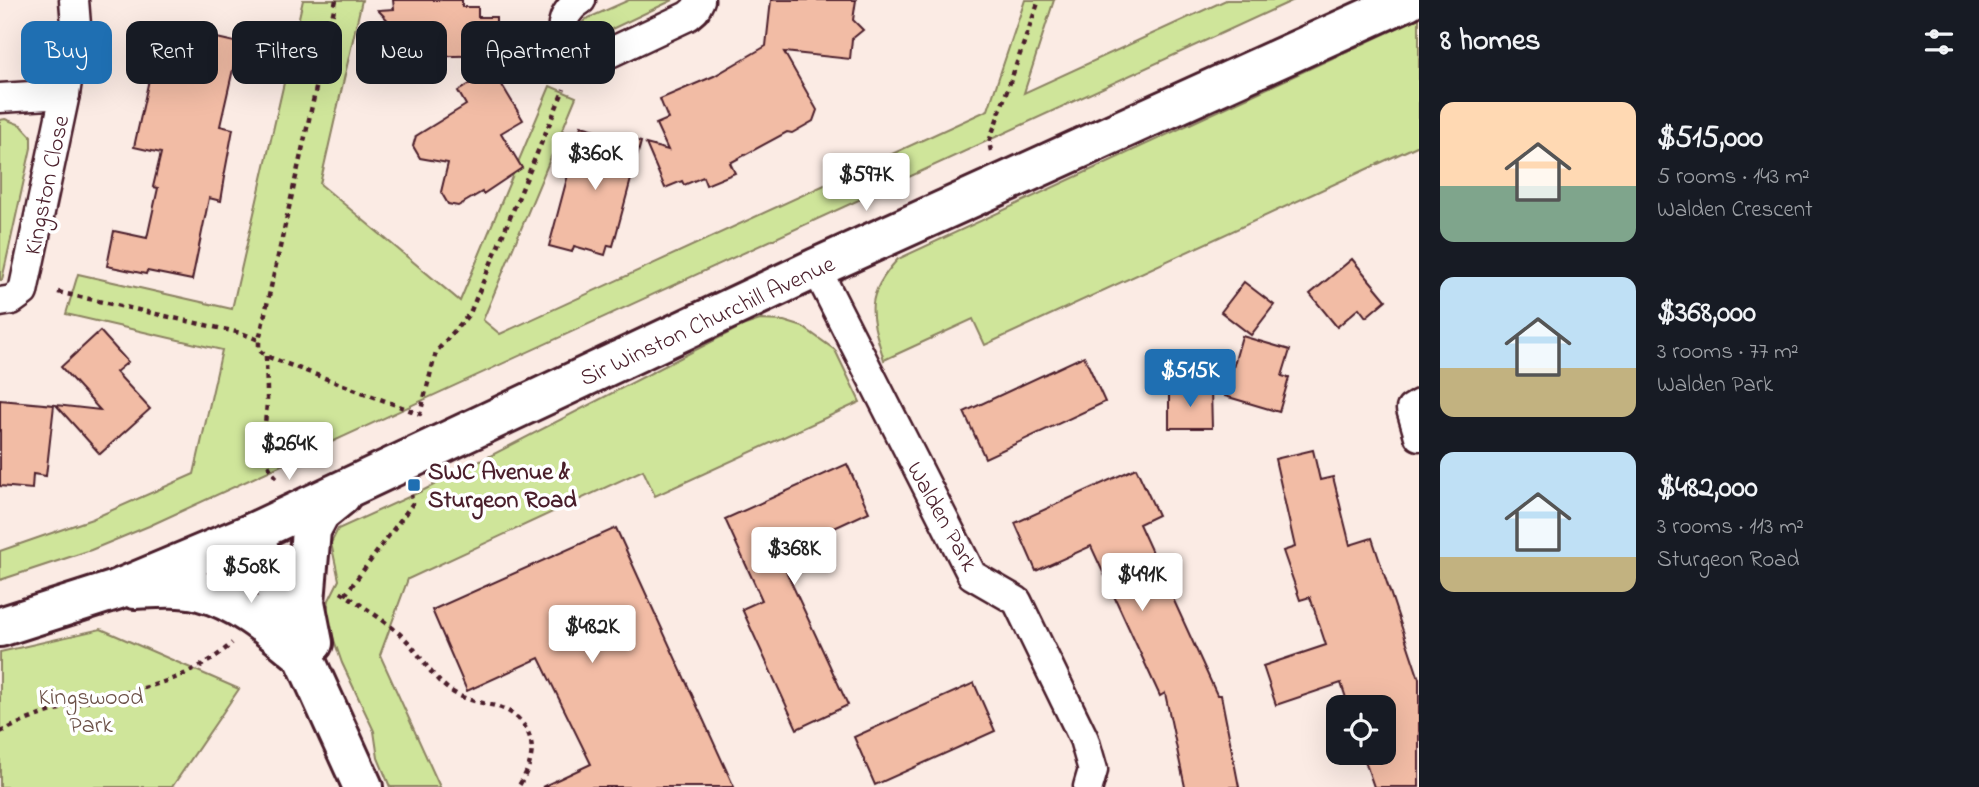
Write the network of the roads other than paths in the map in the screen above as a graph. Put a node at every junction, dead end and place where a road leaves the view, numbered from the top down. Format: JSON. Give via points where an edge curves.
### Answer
{"nodes":[{"id":1,"x":75,"y":0,"type":"edge"},
{"id":2,"x":581,"y":0,"type":"edge"},
{"id":3,"x":700,"y":0,"type":"edge"},
{"id":4,"x":1408,"y":0,"type":"edge"},
{"id":5,"x":65,"y":94,"type":"junction"},
{"id":6,"x":0,"y":99,"type":"edge"},
{"id":7,"x":816,"y":268,"type":"junction"},
{"id":8,"x":0,"y":302,"type":"edge"},
{"id":9,"x":1419,"y":404,"type":"edge"},
{"id":10,"x":1419,"y":436,"type":"edge"},
{"id":11,"x":351,"y":487,"type":"junction"},
{"id":12,"x":252,"y":533,"type":"junction"},
{"id":13,"x":116,"y":590,"type":"junction"},
{"id":14,"x":0,"y":627,"type":"edge"},
{"id":15,"x":303,"y":655,"type":"junction"},
{"id":16,"x":322,"y":693,"type":"junction"},
{"id":17,"x":363,"y":787,"type":"edge"},
{"id":18,"x":1088,"y":787,"type":"edge"}],
"edges":[{"from":1,"to":5,"type":"street","name":"Kingston Close","via":[[76,25]]},
{"from":2,"to":3,"type":"street","via":[[566,13],[562,32],[572,50],[592,58],[688,16]]},
{"from":4,"to":7,"type":"main road","name":"Sir Winston Churchill Avenue"},
{"from":5,"to":6,"type":"street","name":"Kingston Close"},
{"from":5,"to":8,"type":"street","name":"Kingston Close","via":[[23,292]]},
{"from":7,"to":11,"type":"main road","name":"Sir Winston Churchill Avenue"},
{"from":7,"to":18,"type":"street","name":"Walden Park","via":[[972,575],[1017,601],[1084,739],[1093,770]]},
{"from":9,"to":10,"type":"street","via":[[1411,409]]},
{"from":11,"to":12,"type":"main road","name":"Sir Winston Churchill Avenue"},
{"from":11,"to":16,"type":"main road","via":[[320,513],[311,530],[305,602]]},
{"from":12,"to":13,"type":"main road","name":"Sir Winston Churchill Avenue"},
{"from":12,"to":15,"type":"main road"},
{"from":13,"to":14,"type":"main road","name":"Sir Winston Churchill Avenue"},
{"from":13,"to":15,"type":"main road","via":[[200,592],[262,622]]},
{"from":15,"to":16,"type":"main road"},
{"from":16,"to":17,"type":"main road"}]}
